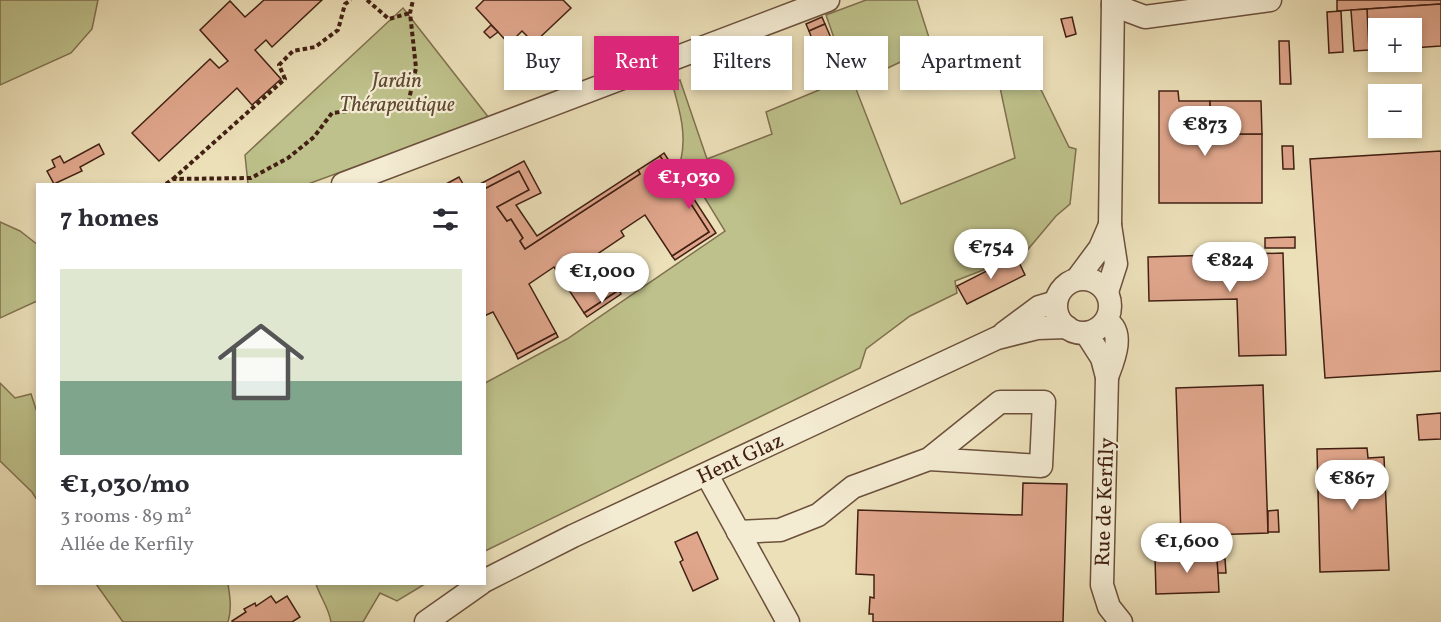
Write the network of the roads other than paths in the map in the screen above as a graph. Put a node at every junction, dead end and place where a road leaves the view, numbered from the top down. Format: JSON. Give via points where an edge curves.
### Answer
{"nodes":[{"id":1,"x":828,"y":0,"type":"edge"},
{"id":2,"x":1270,"y":0,"type":"edge"},
{"id":3,"x":1113,"y":2,"type":"edge"},
{"id":4,"x":346,"y":183,"type":"edge"},
{"id":5,"x":1110,"y":225,"type":"junction"},
{"id":6,"x":1077,"y":279,"type":"junction"},
{"id":7,"x":1107,"y":292,"type":"junction"},
{"id":8,"x":1056,"y":302,"type":"junction"},
{"id":9,"x":1106,"y":321,"type":"junction"},
{"id":10,"x":1076,"y":330,"type":"junction"},
{"id":11,"x":997,"y":338,"type":"junction"},
{"id":12,"x":1107,"y":377,"type":"junction"},
{"id":13,"x":929,"y":459,"type":"junction"},
{"id":14,"x":707,"y":475,"type":"junction"},
{"id":15,"x":738,"y":532,"type":"junction"},
{"id":16,"x":486,"y":580,"type":"edge"},
{"id":17,"x":479,"y":585,"type":"edge"},
{"id":18,"x":426,"y":622,"type":"edge"},
{"id":19,"x":788,"y":622,"type":"edge"},
{"id":20,"x":1121,"y":622,"type":"edge"}],
"edges":[{"from":1,"to":4,"type":"street"},
{"from":2,"to":3,"type":"street","via":[[1145,17]]},
{"from":3,"to":5,"type":"street"},
{"from":5,"to":6,"type":"street","via":[[1100,248]]},
{"from":5,"to":7,"type":"street","via":[[1116,264]]},
{"from":6,"to":7,"type":"street","via":[[1094,281]]},
{"from":6,"to":8,"type":"street","via":[[1063,287]]},
{"from":7,"to":9,"type":"street","via":[[1110,307]]},
{"from":8,"to":10,"type":"street","via":[[1061,321]]},
{"from":8,"to":11,"type":"street","name":"Hent Glaz","via":[[1039,307]]},
{"from":9,"to":10,"type":"street","via":[[1101,327]]},
{"from":9,"to":12,"type":"street","name":"Rue de Kerfily","via":[[1111,323],[1117,342]]},
{"from":10,"to":11,"type":"street","name":"Hent Glaz","via":[[1037,328]]},
{"from":10,"to":12,"type":"street","name":"Rue de Kerfily","via":[[1100,353]]},
{"from":11,"to":14,"type":"street","name":"Hent Glaz"},
{"from":12,"to":20,"type":"street","name":"Rue de Kerfily","via":[[1102,585],[1109,607]]},
{"from":13,"to":13,"type":"street","via":[[1000,402],[1044,402],[1041,466]]},
{"from":13,"to":15,"type":"street","via":[[853,488],[818,515],[780,530]]},
{"from":14,"to":15,"type":"street"},
{"from":14,"to":16,"type":"street","name":"Hent Glaz"},
{"from":15,"to":19,"type":"street"},
{"from":17,"to":18,"type":"street"}]}
